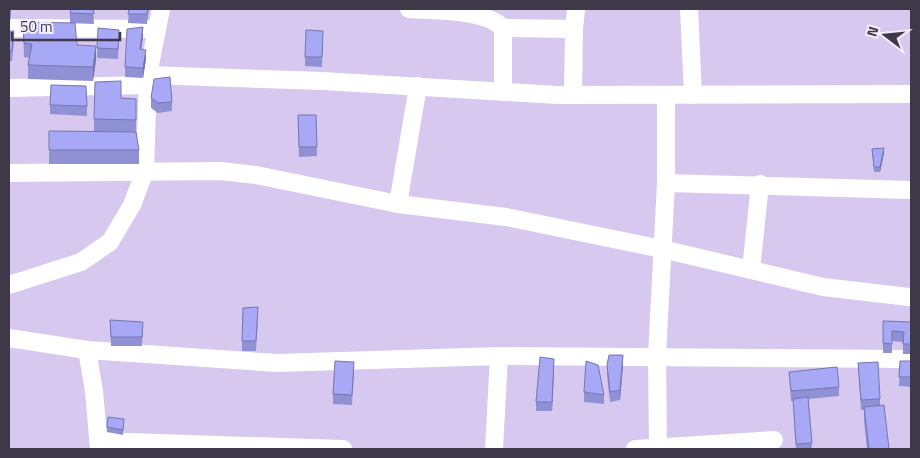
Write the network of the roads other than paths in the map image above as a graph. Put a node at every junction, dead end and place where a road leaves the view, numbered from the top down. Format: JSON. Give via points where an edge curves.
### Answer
{"nodes":[{"id":1,"x":160,"y":9,"type":"edge"},
{"id":2,"x":409,"y":9,"type":"edge"},
{"id":3,"x":576,"y":9,"type":"edge"},
{"id":4,"x":690,"y":9,"type":"edge"},
{"id":5,"x":9,"y":28,"type":"edge"},
{"id":6,"x":503,"y":28,"type":"junction"},
{"id":7,"x":574,"y":29,"type":"junction"},
{"id":8,"x":157,"y":30,"type":"junction"},
{"id":9,"x":148,"y":80,"type":"junction"},
{"id":10,"x":418,"y":86,"type":"junction"},
{"id":11,"x":9,"y":88,"type":"edge"},
{"id":12,"x":503,"y":92,"type":"junction"},
{"id":13,"x":911,"y":94,"type":"edge"},
{"id":14,"x":573,"y":95,"type":"junction"},
{"id":15,"x":666,"y":95,"type":"junction"},
{"id":16,"x":693,"y":95,"type":"junction"},
{"id":17,"x":145,"y":171,"type":"junction"},
{"id":18,"x":9,"y":172,"type":"edge"},
{"id":19,"x":666,"y":183,"type":"junction"},
{"id":20,"x":760,"y":184,"type":"junction"},
{"id":21,"x":911,"y":190,"type":"edge"},
{"id":22,"x":398,"y":204,"type":"junction"},
{"id":23,"x":662,"y":249,"type":"junction"},
{"id":24,"x":751,"y":270,"type":"junction"},
{"id":25,"x":9,"y":285,"type":"edge"},
{"id":26,"x":909,"y":297,"type":"dead end"},
{"id":27,"x":9,"y":338,"type":"edge"},
{"id":28,"x":87,"y":350,"type":"junction"},
{"id":29,"x":499,"y":356,"type":"junction"},
{"id":30,"x":657,"y":356,"type":"junction"},
{"id":31,"x":911,"y":359,"type":"edge"},
{"id":32,"x":774,"y":440,"type":"dead end"},
{"id":33,"x":99,"y":445,"type":"edge"},
{"id":34,"x":343,"y":449,"type":"edge"},
{"id":35,"x":494,"y":449,"type":"edge"},
{"id":36,"x":635,"y":449,"type":"edge"},
{"id":37,"x":658,"y":449,"type":"edge"}],
"edges":[{"from":1,"to":8,"type":"street"},
{"from":2,"to":6,"type":"street","via":[[487,17],[498,21]]},
{"from":3,"to":7,"type":"street"},
{"from":4,"to":16,"type":"street"},
{"from":5,"to":8,"type":"street"},
{"from":6,"to":7,"type":"street"},
{"from":6,"to":12,"type":"street"},
{"from":7,"to":14,"type":"street"},
{"from":8,"to":9,"type":"street"},
{"from":9,"to":10,"type":"street","via":[[323,81]]},
{"from":9,"to":11,"type":"street"},
{"from":9,"to":17,"type":"street"},
{"from":10,"to":12,"type":"street"},
{"from":10,"to":22,"type":"street"},
{"from":12,"to":14,"type":"street"},
{"from":13,"to":16,"type":"street"},
{"from":14,"to":15,"type":"street"},
{"from":15,"to":16,"type":"street"},
{"from":15,"to":19,"type":"street"},
{"from":17,"to":18,"type":"street"},
{"from":17,"to":22,"type":"street","via":[[221,171],[256,175]]},
{"from":17,"to":25,"type":"street","via":[[132,204],[110,242],[81,262]]},
{"from":19,"to":20,"type":"street"},
{"from":19,"to":23,"type":"street"},
{"from":20,"to":21,"type":"street"},
{"from":20,"to":24,"type":"street"},
{"from":22,"to":23,"type":"street","via":[[506,217]]},
{"from":23,"to":24,"type":"street"},
{"from":23,"to":30,"type":"street"},
{"from":24,"to":26,"type":"street","via":[[823,287]]},
{"from":27,"to":28,"type":"street"},
{"from":28,"to":29,"type":"street","via":[[277,363]]},
{"from":28,"to":33,"type":"street"},
{"from":29,"to":30,"type":"street"},
{"from":29,"to":35,"type":"street"},
{"from":30,"to":31,"type":"street"},
{"from":30,"to":37,"type":"street"},
{"from":32,"to":37,"type":"street"},
{"from":33,"to":34,"type":"street"},
{"from":36,"to":37,"type":"street"}]}
